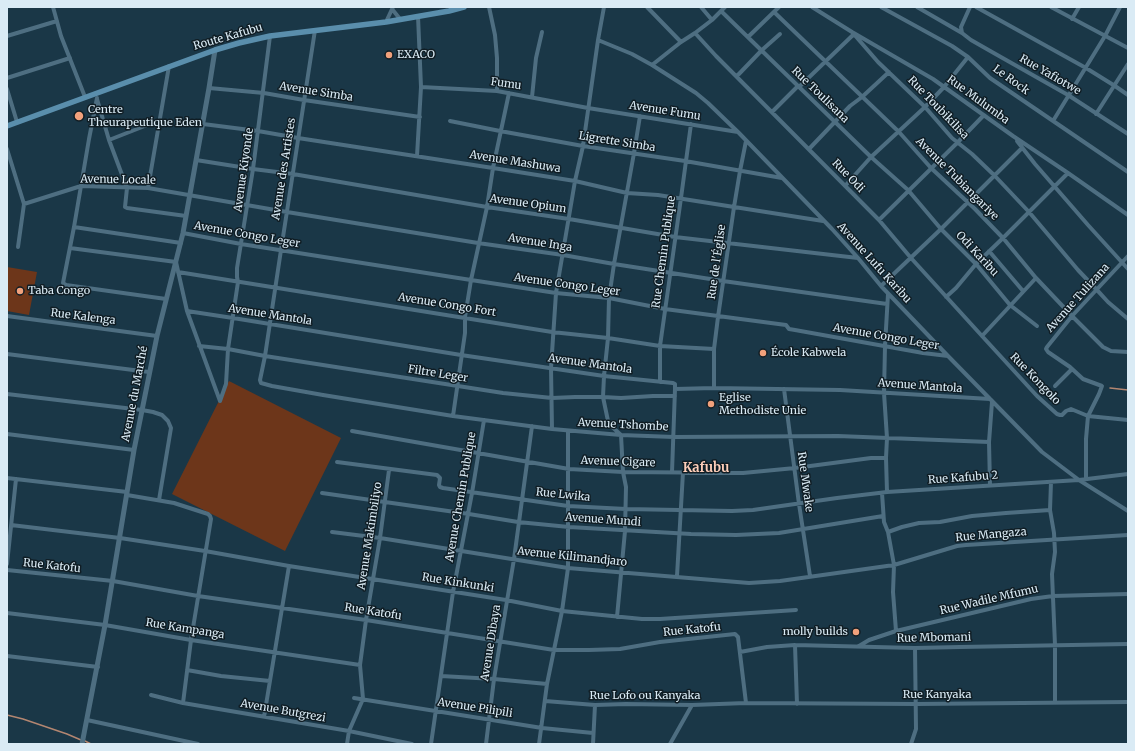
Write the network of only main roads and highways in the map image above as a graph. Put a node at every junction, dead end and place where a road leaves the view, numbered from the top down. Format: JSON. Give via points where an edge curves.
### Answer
{"nodes":[{"id":1,"x":464,"y":7,"type":"edge"},
{"id":2,"x":7,"y":126,"type":"edge"}],
"edges":[{"from":1,"to":2,"type":"main road","name":"Route Kafubu","via":[[400,20],[270,36],[215,50],[97,96],[85,97]]}]}
